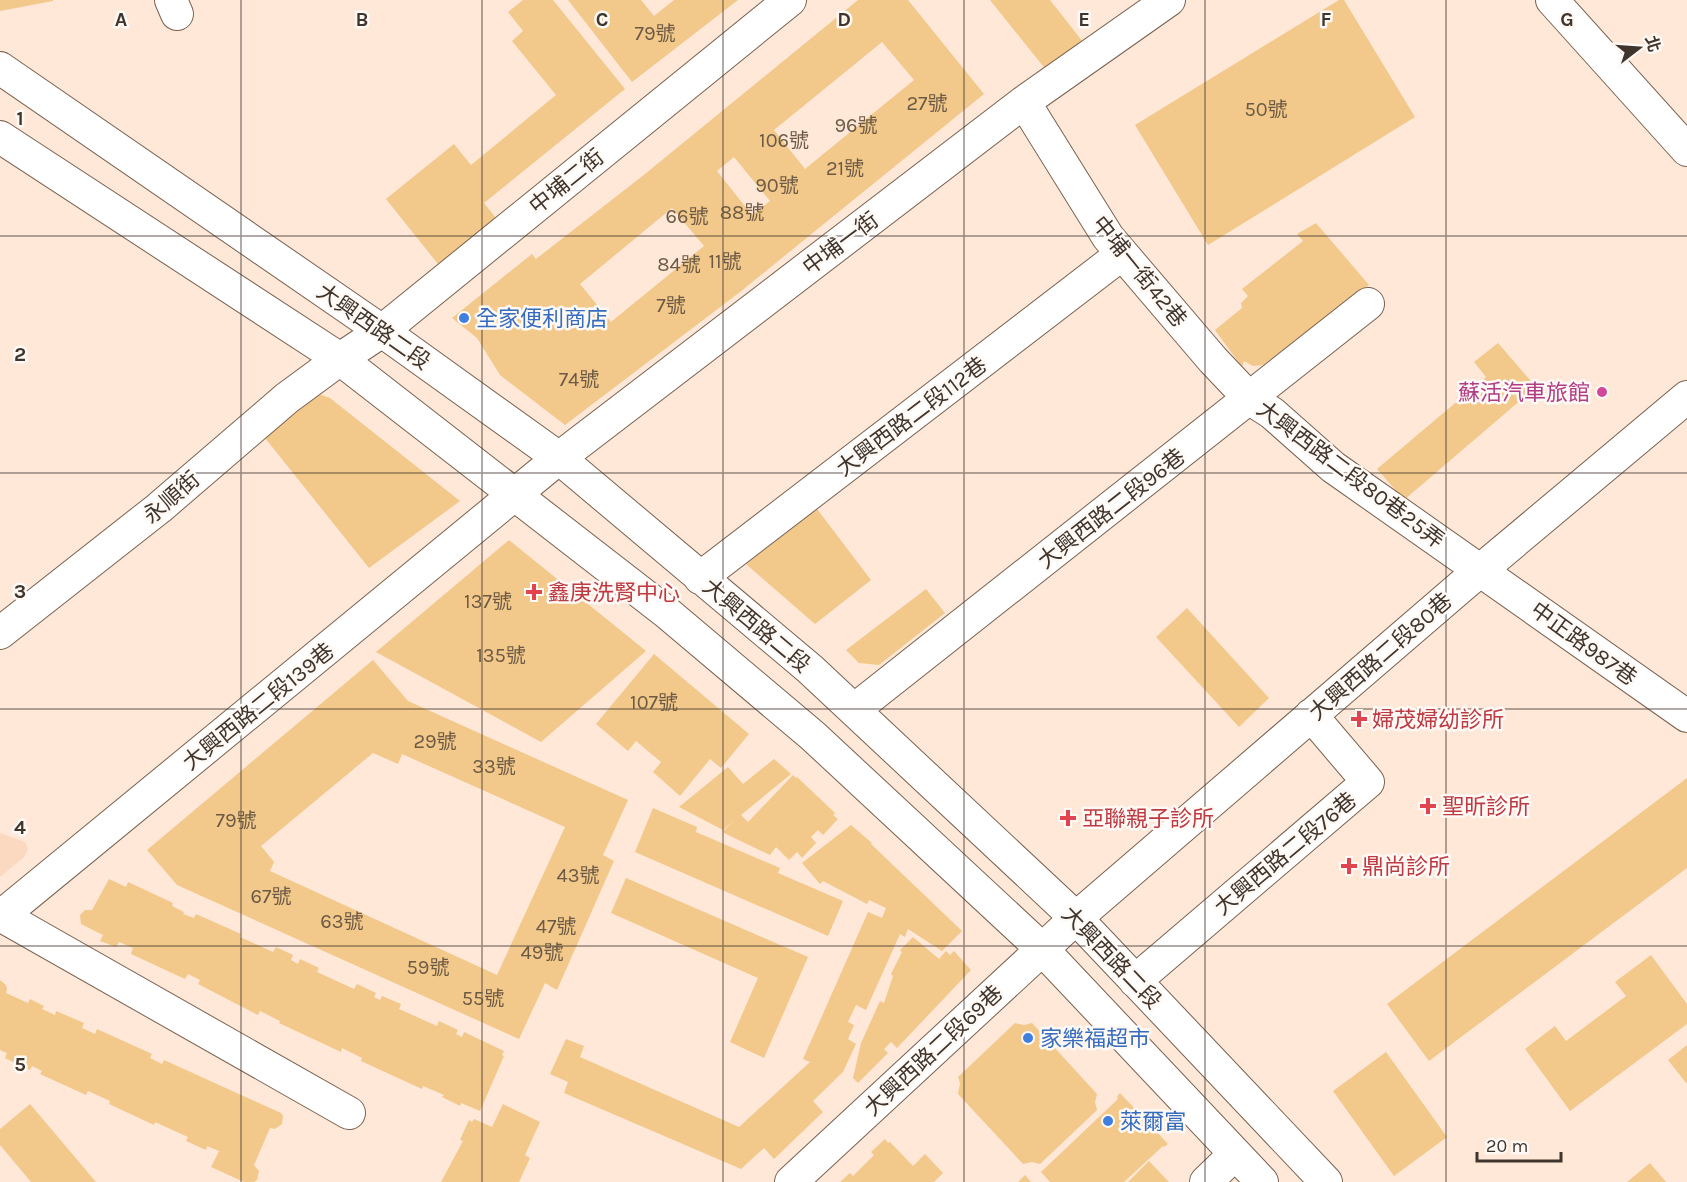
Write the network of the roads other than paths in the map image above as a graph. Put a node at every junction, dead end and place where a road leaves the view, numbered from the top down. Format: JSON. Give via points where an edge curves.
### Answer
{"nodes":[{"id":1,"x":790,"y":0,"type":"edge"},
{"id":2,"x":1169,"y":0,"type":"edge"},
{"id":3,"x":1552,"y":0,"type":"edge"},
{"id":4,"x":0,"y":68,"type":"edge"},
{"id":5,"x":1024,"y":102,"type":"junction"},
{"id":6,"x":0,"y":137,"type":"edge"},
{"id":7,"x":1687,"y":150,"type":"edge"},
{"id":8,"x":1122,"y":254,"type":"junction"},
{"id":9,"x":1368,"y":304,"type":"dead end"},
{"id":10,"x":382,"y":331,"type":"junction"},
{"id":11,"x":340,"y":358,"type":"junction"},
{"id":12,"x":1687,"y":397,"type":"edge"},
{"id":13,"x":1250,"y":399,"type":"junction"},
{"id":14,"x":559,"y":458,"type":"junction"},
{"id":15,"x":517,"y":494,"type":"junction"},
{"id":16,"x":1481,"y":569,"type":"junction"},
{"id":17,"x":700,"y":578,"type":"junction"},
{"id":18,"x":0,"y":633,"type":"edge"},
{"id":19,"x":854,"y":710,"type":"junction"},
{"id":20,"x":1311,"y":715,"type":"junction"},
{"id":21,"x":1687,"y":716,"type":"edge"},
{"id":22,"x":1,"y":916,"type":"edge"},
{"id":23,"x":1076,"y":918,"type":"junction"},
{"id":24,"x":1042,"y":949,"type":"junction"},
{"id":25,"x":1135,"y":981,"type":"junction"},
{"id":26,"x":349,"y":1113,"type":"dead end"},
{"id":27,"x":1235,"y":1154,"type":"junction"},
{"id":28,"x":791,"y":1182,"type":"edge"},
{"id":29,"x":1206,"y":1182,"type":"edge"},
{"id":30,"x":1262,"y":1182,"type":"edge"},
{"id":31,"x":1326,"y":1182,"type":"edge"}],
"edges":[{"from":1,"to":10,"type":"street","name":"中埔二街"},
{"from":2,"to":5,"type":"street","name":"中埔一街"},
{"from":3,"to":7,"type":"street"},
{"from":4,"to":10,"type":"street","name":"大興西路二段"},
{"from":5,"to":8,"type":"street","name":"中埔一街42巷"},
{"from":5,"to":14,"type":"street","name":"中埔一街"},
{"from":6,"to":11,"type":"street","name":"大興西路二段"},
{"from":8,"to":13,"type":"street","name":"中埔一街42巷"},
{"from":8,"to":17,"type":"street","name":"大興西路二段112巷"},
{"from":9,"to":13,"type":"street","name":"大興西路二段96巷"},
{"from":10,"to":11,"type":"street","name":"中埔二街"},
{"from":10,"to":14,"type":"street","name":"大興西路二段"},
{"from":11,"to":15,"type":"street","name":"大興西路二段"},
{"from":11,"to":18,"type":"street","name":"永順街"},
{"from":12,"to":16,"type":"street","name":"大興西路二段80巷"},
{"from":13,"to":16,"type":"street","name":"大興西路二段80巷25弄","via":[[1333,466]]},
{"from":13,"to":19,"type":"street","name":"大興西路二段96巷"},
{"from":14,"to":15,"type":"street","name":"中埔一街"},
{"from":14,"to":17,"type":"street","name":"大興西路二段"},
{"from":15,"to":22,"type":"street","name":"大興西路二段139巷"},
{"from":15,"to":24,"type":"street","name":"大興西路二段","via":[[813,736]]},
{"from":16,"to":20,"type":"street","name":"大興西路二段80巷"},
{"from":16,"to":21,"type":"street","name":"中正路987巷"},
{"from":17,"to":19,"type":"street","name":"大興西路二段"},
{"from":19,"to":23,"type":"street","name":"大興西路二段"},
{"from":20,"to":23,"type":"street","name":"大興西路二段80巷"},
{"from":20,"to":25,"type":"street","name":"大興西路二段76巷","via":[[1368,782]]},
{"from":22,"to":26,"type":"street"},
{"from":23,"to":24,"type":"street","name":"大興西路二段69巷"},
{"from":23,"to":25,"type":"street","name":"大興西路二段"},
{"from":24,"to":27,"type":"street","name":"大興西路二段"},
{"from":24,"to":28,"type":"street","name":"大興西路二段69巷"},
{"from":25,"to":31,"type":"street","name":"大興西路二段"},
{"from":27,"to":29,"type":"street"},
{"from":27,"to":30,"type":"street","name":"大興西路二段"}]}
